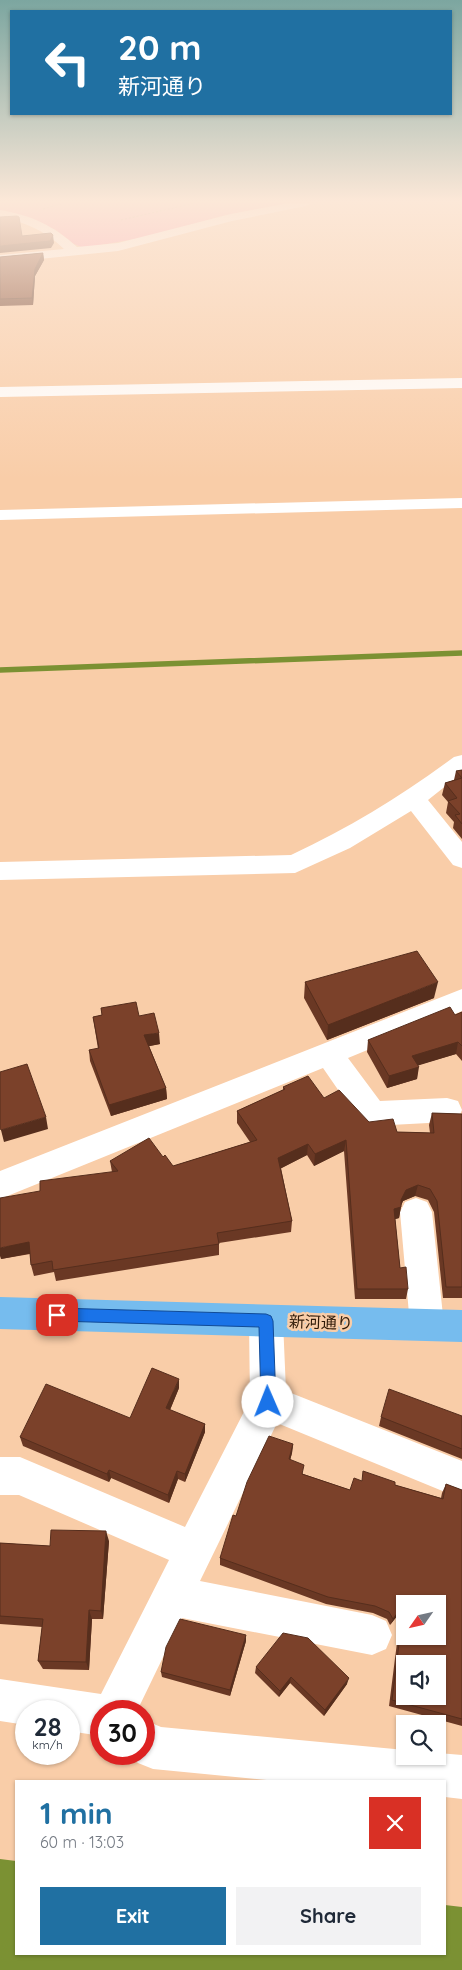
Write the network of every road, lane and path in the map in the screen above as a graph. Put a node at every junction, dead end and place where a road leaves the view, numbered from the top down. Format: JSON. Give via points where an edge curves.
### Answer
{"nodes":[{"id":1,"x":462,"y":383,"type":"edge"},
{"id":2,"x":0,"y":392,"type":"edge"},
{"id":3,"x":462,"y":503,"type":"edge"},
{"id":4,"x":0,"y":516,"type":"edge"},
{"id":5,"x":462,"y":762,"type":"edge"},
{"id":6,"x":414,"y":798,"type":"junction"},
{"id":7,"x":462,"y":859,"type":"edge"},
{"id":8,"x":0,"y":871,"type":"edge"},
{"id":9,"x":462,"y":1000,"type":"edge"},
{"id":10,"x":328,"y":1054,"type":"junction"},
{"id":11,"x":447,"y":1110,"type":"dead end"},
{"id":12,"x":0,"y":1185,"type":"edge"},
{"id":13,"x":416,"y":1212,"type":"dead end"},
{"id":14,"x":0,"y":1313,"type":"edge"},
{"id":15,"x":266,"y":1321,"type":"junction"},
{"id":16,"x":427,"y":1325,"type":"junction"},
{"id":17,"x":462,"y":1326,"type":"edge"},
{"id":18,"x":268,"y":1402,"type":"junction"},
{"id":19,"x":0,"y":1476,"type":"edge"},
{"id":20,"x":462,"y":1480,"type":"edge"},
{"id":21,"x":194,"y":1550,"type":"junction"},
{"id":22,"x":172,"y":1596,"type":"junction"},
{"id":23,"x":372,"y":1636,"type":"dead end"},
{"id":24,"x":0,"y":1700,"type":"edge"},
{"id":25,"x":120,"y":1700,"type":"edge"},
{"id":26,"x":90,"y":1713,"type":"edge"},
{"id":27,"x":155,"y":1748,"type":"edge"},
{"id":28,"x":462,"y":1777,"type":"edge"}],
"edges":[{"from":1,"to":2,"type":"street"},
{"from":3,"to":4,"type":"street"},
{"from":5,"to":6,"type":"street"},
{"from":6,"to":7,"type":"street"},
{"from":6,"to":8,"type":"street","via":[[341,842],[295,864]]},
{"from":9,"to":10,"type":"street"},
{"from":10,"to":11,"type":"street","via":[[372,1114]]},
{"from":10,"to":12,"type":"street"},
{"from":13,"to":16,"type":"street"},
{"from":14,"to":15,"type":"highway","name":"新河通り"},
{"from":15,"to":16,"type":"highway","name":"新河通り"},
{"from":15,"to":18,"type":"street"},
{"from":16,"to":17,"type":"highway","name":"新河通り"},
{"from":18,"to":20,"type":"street"},
{"from":18,"to":21,"type":"street"},
{"from":19,"to":21,"type":"street","via":[[20,1476]]},
{"from":21,"to":22,"type":"street"},
{"from":22,"to":23,"type":"street"},
{"from":22,"to":25,"type":"street"},
{"from":24,"to":26,"type":"street"},
{"from":27,"to":28,"type":"street"}]}
